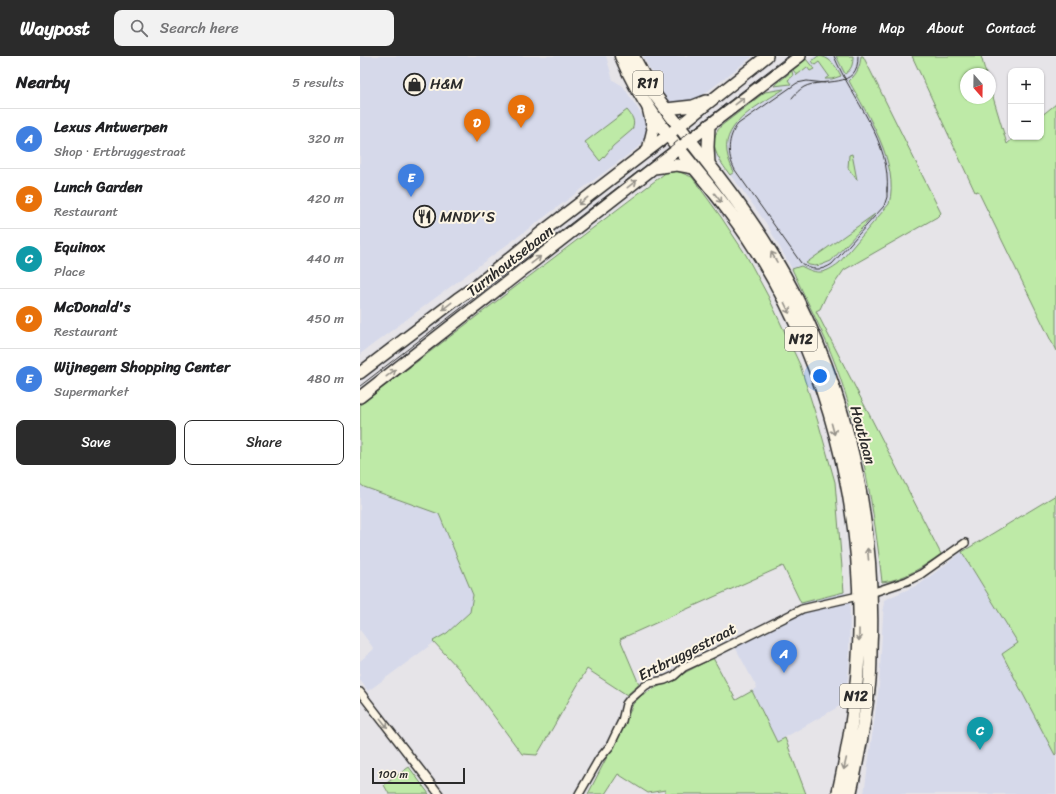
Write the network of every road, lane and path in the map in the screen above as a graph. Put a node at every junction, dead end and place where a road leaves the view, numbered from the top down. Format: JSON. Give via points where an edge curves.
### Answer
{"nodes":[{"id":1,"x":621,"y":56,"type":"edge"},
{"id":2,"x":633,"y":56,"type":"edge"},
{"id":3,"x":767,"y":56,"type":"edge"},
{"id":4,"x":800,"y":56,"type":"edge"},
{"id":5,"x":717,"y":96,"type":"junction"},
{"id":6,"x":647,"y":105,"type":"junction"},
{"id":7,"x":666,"y":109,"type":"junction"},
{"id":8,"x":709,"y":125,"type":"junction"},
{"id":9,"x":680,"y":126,"type":"junction"},
{"id":10,"x":668,"y":135,"type":"junction"},
{"id":11,"x":690,"y":140,"type":"junction"},
{"id":12,"x":678,"y":149,"type":"junction"},
{"id":13,"x":648,"y":150,"type":"junction"},
{"id":14,"x":709,"y":164,"type":"junction"},
{"id":15,"x":653,"y":168,"type":"junction"},
{"id":16,"x":694,"y":168,"type":"junction"},
{"id":17,"x":360,"y":373,"type":"edge"},
{"id":18,"x":360,"y":397,"type":"edge"},
{"id":19,"x":965,"y":543,"type":"dead end"},
{"id":20,"x":865,"y":594,"type":"junction"},
{"id":21,"x":360,"y":692,"type":"edge"},
{"id":22,"x":439,"y":794,"type":"edge"},
{"id":23,"x":580,"y":794,"type":"edge"},
{"id":24,"x":838,"y":794,"type":"edge"},
{"id":25,"x":850,"y":794,"type":"edge"}],
"edges":[{"from":1,"to":6,"type":"main road","number":"R11"},
{"from":2,"to":7,"type":"main road","number":"R11"},
{"from":3,"to":5,"type":"main road","name":"Turnhoutsebaan"},
{"from":8,"to":4,"type":"main road","name":"Turnhoutsebaan","one_way":true},
{"from":5,"to":7,"type":"main road","via":[[693,106]]},
{"from":5,"to":9,"type":"main road","name":"Turnhoutsebaan"},
{"from":6,"to":10,"type":"main road","number":"R11"},
{"from":6,"to":13,"type":"main road","via":[[653,129]]},
{"from":7,"to":9,"type":"main road","number":"R11"},
{"from":8,"to":11,"type":"main road","name":"Turnhoutsebaan"},
{"from":8,"to":14,"type":"main road"},
{"from":9,"to":10,"type":"main road","name":"Turnhoutsebaan"},
{"from":9,"to":11,"type":"main road","name":"Houtlaan","number":"N12"},
{"from":10,"to":12,"type":"main road","name":"Houtlaan","number":"N12"},
{"from":10,"to":13,"type":"main road","name":"Turnhoutsebaan"},
{"from":11,"to":12,"type":"main road","name":"Turnhoutsebaan"},
{"from":11,"to":14,"type":"main road","name":"Houtlaan","number":"N12"},
{"from":12,"to":15,"type":"main road","name":"Turnhoutsebaan"},
{"from":12,"to":16,"type":"main road","name":"Houtlaan","number":"N12"},
{"from":13,"to":17,"type":"main road","name":"Turnhoutsebaan","one_way":true,"via":[[477,285]]},
{"from":20,"to":14,"type":"main road","name":"Houtlaan","number":"N12","one_way":true,"via":[[866,533],[859,484],[852,451],[825,364],[773,256],[737,200]]},
{"from":15,"to":16,"type":"main road","via":[[677,165]]},
{"from":18,"to":15,"type":"main road","name":"Turnhoutsebaan","one_way":true},
{"from":16,"to":20,"type":"main road","name":"Houtlaan","number":"N12","one_way":true,"via":[[753,244],[782,298],[813,366],[831,420],[848,488]]},
{"from":19,"to":20,"type":"street","name":"Ertbruggestraat","via":[[921,574]]},
{"from":20,"to":23,"type":"street","name":"Ertbruggestraat","via":[[802,609],[684,667],[666,680],[645,686],[626,704],[622,721],[610,746],[599,759]]},
{"from":20,"to":24,"type":"main road","name":"Houtlaan","number":"N12","one_way":true,"via":[[857,686],[847,756]]},
{"from":20,"to":25,"type":"main road","name":"Houtlaan","number":"N12","via":[[872,609],[869,684],[858,760]]},
{"from":21,"to":22,"type":"street","one_way":true}]}
